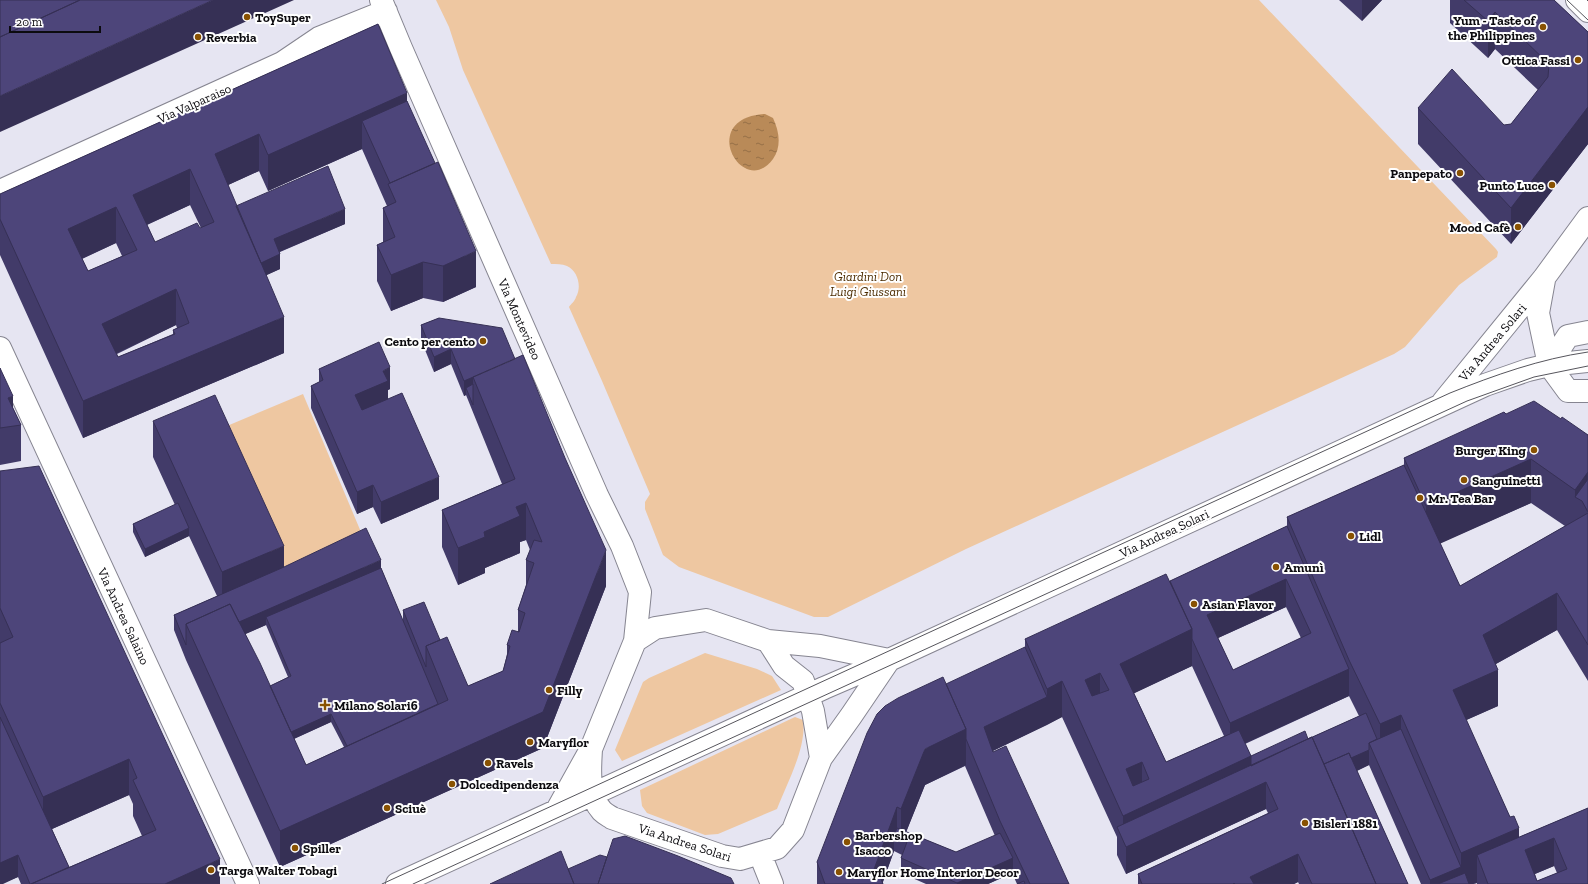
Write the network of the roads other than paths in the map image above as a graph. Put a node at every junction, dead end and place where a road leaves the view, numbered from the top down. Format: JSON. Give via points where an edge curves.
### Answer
{"nodes":[{"id":1,"x":1577,"y":0,"type":"edge"},
{"id":2,"x":384,"y":6,"type":"edge"},
{"id":3,"x":1588,"y":11,"type":"edge"},
{"id":4,"x":0,"y":191,"type":"edge"},
{"id":5,"x":1588,"y":218,"type":"edge"},
{"id":6,"x":1544,"y":278,"type":"junction"},
{"id":7,"x":1588,"y":332,"type":"edge"},
{"id":8,"x":0,"y":348,"type":"edge"},
{"id":9,"x":1588,"y":361,"type":"edge"},
{"id":10,"x":1549,"y":365,"type":"junction"},
{"id":11,"x":1588,"y":390,"type":"edge"},
{"id":12,"x":1439,"y":406,"type":"junction"},
{"id":13,"x":58,"y":473,"type":"junction"},
{"id":14,"x":36,"y":477,"type":"edge"},
{"id":15,"x":635,"y":641,"type":"junction"},
{"id":16,"x":768,"y":641,"type":"junction"},
{"id":17,"x":889,"y":660,"type":"junction"},
{"id":18,"x":809,"y":695,"type":"junction"},
{"id":19,"x":592,"y":749,"type":"junction"},
{"id":20,"x":821,"y":758,"type":"junction"},
{"id":21,"x":593,"y":794,"type":"junction"},
{"id":22,"x":557,"y":810,"type":"junction"},
{"id":23,"x":612,"y":818,"type":"junction"},
{"id":24,"x":760,"y":854,"type":"junction"},
{"id":25,"x":248,"y":884,"type":"edge"},
{"id":26,"x":397,"y":884,"type":"edge"},
{"id":27,"x":772,"y":884,"type":"edge"}],
"edges":[{"from":1,"to":3,"type":"street"},
{"from":2,"to":4,"type":"street","name":"Via Valparaiso","via":[[319,38],[282,63]]},
{"from":2,"to":15,"type":"street","name":"Via Montevideo","via":[[627,559],[640,592]]},
{"from":5,"to":6,"type":"street","name":"Via Andrea Solari"},
{"from":6,"to":10,"type":"street","name":"Via Andrea Solari","via":[[1538,313]]},
{"from":6,"to":12,"type":"street","name":"Via Andrea Solari"},
{"from":7,"to":10,"type":"street","via":[[1568,336]]},
{"from":8,"to":13,"type":"street","name":"Via Andrea Salaino"},
{"from":9,"to":10,"type":"street","name":"Via Andrea Solari"},
{"from":10,"to":11,"type":"street","name":"Via Andrea Solari","via":[[1568,391]]},
{"from":10,"to":12,"type":"street","name":"Via Andrea Solari","via":[[1485,385]]},
{"from":12,"to":17,"type":"street","name":"Via Andrea Solari"},
{"from":13,"to":14,"type":"street"},
{"from":13,"to":25,"type":"street","name":"Via Andrea Salaino"},
{"from":15,"to":16,"type":"street","via":[[656,628],[706,620]]},
{"from":15,"to":19,"type":"street","name":"Via Andrea Solari"},
{"from":16,"to":17,"type":"street","via":[[820,646]]},
{"from":16,"to":18,"type":"street","via":[[784,666],[803,680]]},
{"from":17,"to":18,"type":"street","name":"Via Andrea Solari"},
{"from":17,"to":20,"type":"street","name":"Via Andrea Solari"},
{"from":18,"to":20,"type":"street"},
{"from":18,"to":21,"type":"street","name":"Via Andrea Solari"},
{"from":19,"to":21,"type":"street","name":"Via Andrea Solari","via":[[589,775]]},
{"from":19,"to":22,"type":"street","name":"Via Andrea Solari"},
{"from":20,"to":24,"type":"street","name":"Via Andrea Solari","via":[[793,830],[777,848]]},
{"from":21,"to":22,"type":"street","name":"Via Andrea Solari"},
{"from":21,"to":23,"type":"street","name":"Via Andrea Solari","via":[[602,810]]},
{"from":22,"to":23,"type":"street","name":"Via Andrea Solari"},
{"from":22,"to":26,"type":"street","name":"Via Andrea Solari"},
{"from":23,"to":24,"type":"street","name":"Via Andrea Solari","via":[[722,856],[740,859]]},
{"from":24,"to":27,"type":"street"}]}
